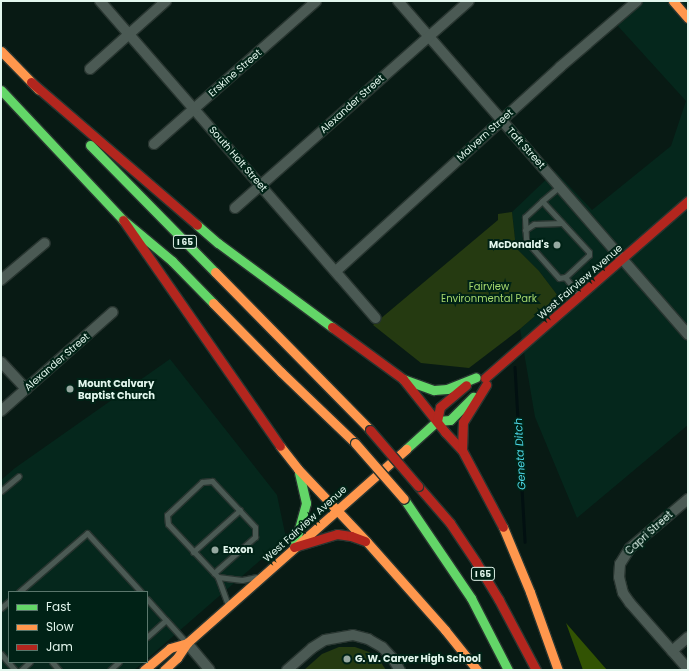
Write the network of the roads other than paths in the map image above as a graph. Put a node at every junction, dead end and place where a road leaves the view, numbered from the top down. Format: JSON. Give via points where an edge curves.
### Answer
{"nodes":[{"id":1,"x":100,"y":1,"type":"edge"},
{"id":2,"x":166,"y":1,"type":"edge"},
{"id":3,"x":316,"y":1,"type":"edge"},
{"id":4,"x":398,"y":1,"type":"edge"},
{"id":5,"x":469,"y":1,"type":"edge"},
{"id":6,"x":637,"y":1,"type":"edge"},
{"id":7,"x":673,"y":1,"type":"edge"},
{"id":8,"x":688,"y":18,"type":"edge"},
{"id":9,"x":128,"y":34,"type":"junction"},
{"id":10,"x":429,"y":37,"type":"junction"},
{"id":11,"x":1,"y":51,"type":"edge"},
{"id":12,"x":90,"y":69,"type":"dead end"},
{"id":13,"x":31,"y":82,"type":"junction"},
{"id":14,"x":1,"y":90,"type":"edge"},
{"id":15,"x":194,"y":109,"type":"junction"},
{"id":16,"x":502,"y":120,"type":"junction"},
{"id":17,"x":154,"y":144,"type":"dead end"},
{"id":18,"x":261,"y":185,"type":"junction"},
{"id":19,"x":560,"y":186,"type":"junction"},
{"id":20,"x":542,"y":201,"type":"junction"},
{"id":21,"x":688,"y":201,"type":"edge"},
{"id":22,"x":235,"y":208,"type":"dead end"},
{"id":23,"x":123,"y":220,"type":"junction"},
{"id":24,"x":562,"y":223,"type":"junction"},
{"id":25,"x":525,"y":230,"type":"junction"},
{"id":26,"x":45,"y":243,"type":"dead end"},
{"id":27,"x":623,"y":259,"type":"junction"},
{"id":28,"x":336,"y":271,"type":"junction"},
{"id":29,"x":565,"y":277,"type":"junction"},
{"id":30,"x":1,"y":280,"type":"edge"},
{"id":31,"x":580,"y":296,"type":"junction"},
{"id":32,"x":113,"y":312,"type":"dead end"},
{"id":33,"x":376,"y":318,"type":"dead end"},
{"id":34,"x":688,"y":335,"type":"edge"},
{"id":35,"x":1,"y":362,"type":"edge"},
{"id":36,"x":476,"y":377,"type":"junction"},
{"id":37,"x":403,"y":379,"type":"junction"},
{"id":38,"x":486,"y":382,"type":"junction"},
{"id":39,"x":26,"y":389,"type":"junction"},
{"id":40,"x":1,"y":411,"type":"edge"},
{"id":41,"x":437,"y":421,"type":"junction"},
{"id":42,"x":462,"y":450,"type":"junction"},
{"id":43,"x":298,"y":469,"type":"junction"},
{"id":44,"x":18,"y":476,"type":"dead end"},
{"id":45,"x":1,"y":491,"type":"edge"},
{"id":46,"x":688,"y":499,"type":"edge"},
{"id":47,"x":240,"y":510,"type":"junction"},
{"id":48,"x":336,"y":511,"type":"junction"},
{"id":49,"x":367,"y":542,"type":"junction"},
{"id":50,"x":294,"y":547,"type":"junction"},
{"id":51,"x":193,"y":552,"type":"junction"},
{"id":52,"x":214,"y":573,"type":"junction"},
{"id":53,"x":263,"y":576,"type":"junction"},
{"id":54,"x":218,"y":577,"type":"junction"},
{"id":55,"x":20,"y":591,"type":"edge"},
{"id":56,"x":140,"y":591,"type":"edge"},
{"id":57,"x":148,"y":600,"type":"edge"},
{"id":58,"x":228,"y":606,"type":"junction"},
{"id":59,"x":166,"y":620,"type":"junction"},
{"id":60,"x":148,"y":636,"type":"edge"},
{"id":61,"x":688,"y":636,"type":"edge"},
{"id":62,"x":187,"y":643,"type":"junction"},
{"id":63,"x":672,"y":651,"type":"junction"},
{"id":64,"x":1,"y":654,"type":"edge"},
{"id":65,"x":8,"y":662,"type":"edge"},
{"id":66,"x":29,"y":663,"type":"edge"},
{"id":67,"x":118,"y":663,"type":"edge"},
{"id":68,"x":688,"y":669,"type":"edge"},
{"id":69,"x":21,"y":670,"type":"edge"},
{"id":70,"x":110,"y":670,"type":"edge"},
{"id":71,"x":144,"y":670,"type":"edge"},
{"id":72,"x":164,"y":670,"type":"edge"},
{"id":73,"x":210,"y":670,"type":"edge"},
{"id":74,"x":287,"y":670,"type":"edge"},
{"id":75,"x":400,"y":670,"type":"edge"},
{"id":76,"x":477,"y":670,"type":"edge"},
{"id":77,"x":508,"y":670,"type":"edge"},
{"id":78,"x":536,"y":670,"type":"edge"},
{"id":79,"x":558,"y":670,"type":"edge"}],
"edges":[{"from":1,"to":9,"type":"street","name":"South Holt Street"},
{"from":2,"to":9,"type":"street"},
{"from":3,"to":15,"type":"street","name":"Erskine Street"},
{"from":4,"to":10,"type":"street","name":"Taft Street"},
{"from":5,"to":10,"type":"street","name":"Alexander Street"},
{"from":6,"to":16,"type":"street","name":"Malvern Street"},
{"from":7,"to":8,"type":"main road"},
{"from":9,"to":12,"type":"street"},
{"from":9,"to":15,"type":"street","name":"South Holt Street"},
{"from":10,"to":16,"type":"street","name":"Taft Street"},
{"from":10,"to":18,"type":"street","name":"Alexander Street"},
{"from":11,"to":13,"type":"main road","number":"I 65"},
{"from":13,"to":37,"type":"main road","via":[[218,243]]},
{"from":13,"to":78,"type":"main road","number":"I 65","bridge":true,"via":[[98,154],[370,430],[450,523],[499,600]]},
{"from":14,"to":23,"type":"main road","number":"I 65"},
{"from":15,"to":17,"type":"street","name":"Erskine Street"},
{"from":15,"to":18,"type":"street","name":"South Holt Street"},
{"from":16,"to":19,"type":"street","name":"Taft Street"},
{"from":16,"to":28,"type":"street","name":"Malvern Street"},
{"from":18,"to":22,"type":"street","name":"Alexander Street"},
{"from":18,"to":28,"type":"street","name":"South Holt Street"},
{"from":19,"to":20,"type":"lane"},
{"from":19,"to":27,"type":"street","name":"Taft Street"},
{"from":20,"to":24,"type":"lane"},
{"from":20,"to":25,"type":"lane","via":[[526,214]]},
{"from":21,"to":27,"type":"main road","name":"West Fairview Avenue"},
{"from":23,"to":43,"type":"main road","via":[[270,434]]},
{"from":23,"to":77,"type":"main road","number":"I 65","bridge":true,"via":[[172,261],[355,443],[404,499],[470,598]]},
{"from":24,"to":25,"type":"lane","via":[[534,224]]},
{"from":24,"to":29,"type":"lane","via":[[589,252],[589,255]]},
{"from":25,"to":29,"type":"lane","via":[[527,242],[560,278]]},
{"from":26,"to":30,"type":"street"},
{"from":27,"to":31,"type":"main road","name":"West Fairview Avenue"},
{"from":27,"to":34,"type":"street","name":"Taft Street"},
{"from":28,"to":33,"type":"street","name":"South Holt Street"},
{"from":29,"to":31,"type":"lane"},
{"from":31,"to":38,"type":"main road","name":"West Fairview Avenue"},
{"from":32,"to":39,"type":"street","name":"Alexander Street"},
{"from":35,"to":39,"type":"street"},
{"from":36,"to":37,"type":"main road","via":[[447,390],[434,390]]},
{"from":36,"to":38,"type":"main road"},
{"from":36,"to":41,"type":"main road","name":"West Fairview Avenue","via":[[440,407]]},
{"from":37,"to":41,"type":"main road"},
{"from":38,"to":41,"type":"main road","name":"West Fairview Avenue","via":[[450,420]]},
{"from":38,"to":42,"type":"main road","via":[[463,422]]},
{"from":39,"to":40,"type":"street","name":"Alexander Street"},
{"from":41,"to":42,"type":"main road"},
{"from":41,"to":48,"type":"main road","name":"West Fairview Avenue"},
{"from":42,"to":79,"type":"main road","via":[[503,526]]},
{"from":43,"to":48,"type":"main road"},
{"from":43,"to":50,"type":"main road","via":[[306,503]]},
{"from":44,"to":45,"type":"lane"},
{"from":46,"to":63,"type":"street","name":"Capri Street","via":[[630,548],[624,556],[619,573],[623,593]]},
{"from":47,"to":51,"type":"lane","via":[[212,539]]},
{"from":47,"to":51,"type":"lane","via":[[212,481],[202,482],[167,515],[168,524]]},
{"from":47,"to":52,"type":"lane","via":[[255,527],[255,537],[247,540]]},
{"from":48,"to":49,"type":"main road"},
{"from":48,"to":50,"type":"main road","name":"West Fairview Avenue"},
{"from":49,"to":50,"type":"main road","via":[[336,534]]},
{"from":49,"to":76,"type":"main road"},
{"from":50,"to":53,"type":"main road","name":"West Fairview Avenue"},
{"from":51,"to":52,"type":"lane"},
{"from":52,"to":54,"type":"lane"},
{"from":53,"to":54,"type":"lane","via":[[242,580]]},
{"from":53,"to":58,"type":"main road","name":"West Fairview Avenue"},
{"from":54,"to":58,"type":"lane"},
{"from":55,"to":56,"type":"lane","via":[[87,533]]},
{"from":57,"to":59,"type":"lane"},
{"from":58,"to":62,"type":"main road","name":"West Fairview Avenue"},
{"from":59,"to":60,"type":"lane"},
{"from":59,"to":62,"type":"lane"},
{"from":61,"to":63,"type":"street"},
{"from":62,"to":71,"type":"main road","name":"West Fairview Avenue","via":[[170,648]]},
{"from":62,"to":72,"type":"main road","name":"West Fairview Avenue","via":[[177,658]]},
{"from":62,"to":73,"type":"street"},
{"from":63,"to":68,"type":"street"},
{"from":64,"to":65,"type":"lane"},
{"from":66,"to":69,"type":"lane"},
{"from":67,"to":70,"type":"lane"},
{"from":74,"to":75,"type":"street","via":[[325,640],[353,635],[368,639],[382,647]]}]}
